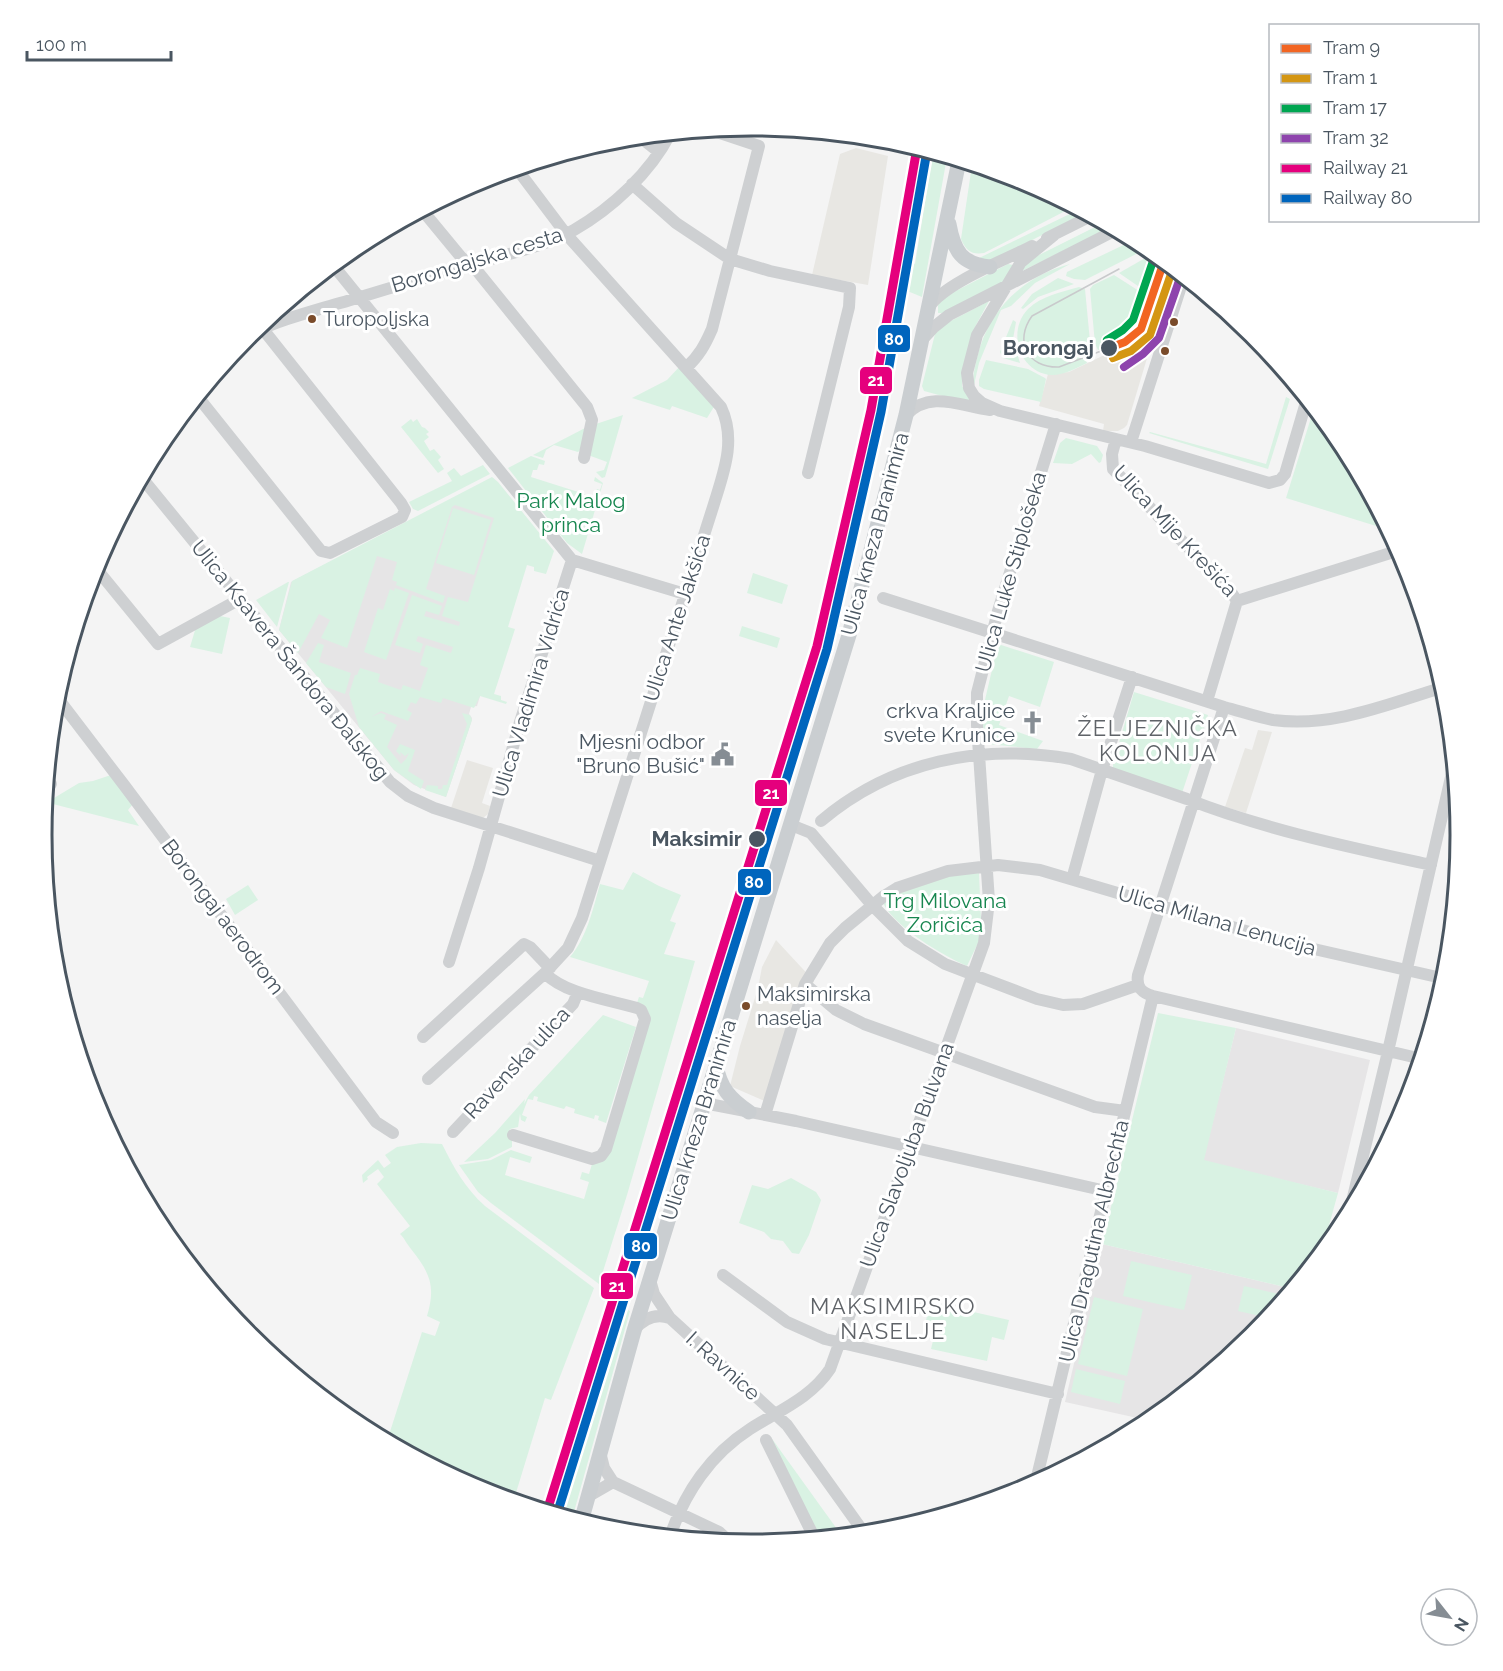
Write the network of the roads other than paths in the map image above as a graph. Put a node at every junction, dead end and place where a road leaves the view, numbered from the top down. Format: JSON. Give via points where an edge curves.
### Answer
{"nodes":[{"id":1,"x":732,"y":137,"type":"edge"},
{"id":2,"x":665,"y":142,"type":"edge"},
{"id":3,"x":648,"y":144,"type":"edge"},
{"id":4,"x":658,"y":152,"type":"junction"},
{"id":5,"x":958,"y":168,"type":"edge"},
{"id":6,"x":522,"y":176,"type":"edge"},
{"id":7,"x":632,"y":184,"type":"junction"},
{"id":8,"x":428,"y":216,"type":"edge"},
{"id":9,"x":948,"y":218,"type":"junction"},
{"id":10,"x":1083,"y":220,"type":"edge"},
{"id":11,"x":566,"y":234,"type":"junction"},
{"id":12,"x":1108,"y":234,"type":"edge"},
{"id":13,"x":1054,"y":235,"type":"junction"},
{"id":14,"x":730,"y":259,"type":"junction"},
{"id":15,"x":470,"y":265,"type":"junction"},
{"id":16,"x":990,"y":267,"type":"junction"},
{"id":17,"x":339,"y":272,"type":"edge"},
{"id":18,"x":1182,"y":285,"type":"edge"},
{"id":19,"x":1006,"y":286,"type":"junction"},
{"id":20,"x":360,"y":296,"type":"junction"},
{"id":21,"x":928,"y":308,"type":"junction"},
{"id":22,"x":278,"y":322,"type":"edge"},
{"id":23,"x":261,"y":337,"type":"edge"},
{"id":24,"x":922,"y":340,"type":"junction"},
{"id":25,"x":686,"y":368,"type":"junction"},
{"id":26,"x":203,"y":403,"type":"edge"},
{"id":27,"x":1304,"y":408,"type":"edge"},
{"id":28,"x":1000,"y":411,"type":"junction"},
{"id":29,"x":906,"y":415,"type":"junction"},
{"id":30,"x":1056,"y":424,"type":"junction"},
{"id":31,"x":1116,"y":439,"type":"junction"},
{"id":32,"x":1131,"y":442,"type":"junction"},
{"id":33,"x":584,"y":458,"type":"dead end"},
{"id":34,"x":808,"y":473,"type":"dead end"},
{"id":35,"x":147,"y":484,"type":"edge"},
{"id":36,"x":1390,"y":553,"type":"edge"},
{"id":37,"x":572,"y":560,"type":"junction"},
{"id":38,"x":103,"y":577,"type":"edge"},
{"id":39,"x":685,"y":594,"type":"junction"},
{"id":40,"x":884,"y":598,"type":"dead end"},
{"id":41,"x":240,"y":599,"type":"junction"},
{"id":42,"x":1237,"y":601,"type":"junction"},
{"id":43,"x":993,"y":632,"type":"junction"},
{"id":44,"x":1132,"y":677,"type":"junction"},
{"id":45,"x":1435,"y":690,"type":"edge"},
{"id":46,"x":1207,"y":701,"type":"junction"},
{"id":47,"x":1224,"y":706,"type":"junction"},
{"id":48,"x":65,"y":707,"type":"edge"},
{"id":49,"x":980,"y":754,"type":"junction"},
{"id":50,"x":1102,"y":770,"type":"junction"},
{"id":51,"x":1449,"y":787,"type":"edge"},
{"id":52,"x":1193,"y":801,"type":"junction"},
{"id":53,"x":821,"y":820,"type":"dead end"},
{"id":54,"x":791,"y":825,"type":"junction"},
{"id":55,"x":491,"y":826,"type":"junction"},
{"id":56,"x":600,"y":861,"type":"junction"},
{"id":57,"x":1431,"y":865,"type":"junction"},
{"id":58,"x":987,"y":866,"type":"junction"},
{"id":59,"x":1072,"y":879,"type":"junction"},
{"id":60,"x":872,"y":905,"type":"junction"},
{"id":61,"x":1161,"y":906,"type":"junction"},
{"id":62,"x":449,"y":962,"type":"dead end"},
{"id":63,"x":548,"y":970,"type":"junction"},
{"id":64,"x":1407,"y":970,"type":"junction"},
{"id":65,"x":972,"y":975,"type":"junction"},
{"id":66,"x":1436,"y":977,"type":"edge"},
{"id":67,"x":805,"y":984,"type":"junction"},
{"id":68,"x":1138,"y":986,"type":"junction"},
{"id":69,"x":578,"y":992,"type":"junction"},
{"id":70,"x":1154,"y":996,"type":"junction"},
{"id":71,"x":423,"y":1037,"type":"dead end"},
{"id":72,"x":1388,"y":1051,"type":"junction"},
{"id":73,"x":944,"y":1052,"type":"junction"},
{"id":74,"x":1414,"y":1057,"type":"edge"},
{"id":75,"x":716,"y":1065,"type":"junction"},
{"id":76,"x":428,"y":1079,"type":"dead end"},
{"id":77,"x":704,"y":1103,"type":"junction"},
{"id":78,"x":1125,"y":1111,"type":"junction"},
{"id":79,"x":757,"y":1113,"type":"junction"},
{"id":80,"x":453,"y":1132,"type":"dead end"},
{"id":81,"x":393,"y":1133,"type":"dead end"},
{"id":82,"x":513,"y":1135,"type":"dead end"},
{"id":83,"x":910,"y":1147,"type":"junction"},
{"id":84,"x":1354,"y":1190,"type":"edge"},
{"id":85,"x":1106,"y":1191,"type":"junction"},
{"id":86,"x":723,"y":1275,"type":"dead end"},
{"id":87,"x":650,"y":1279,"type":"junction"},
{"id":88,"x":670,"y":1318,"type":"junction"},
{"id":89,"x":634,"y":1331,"type":"junction"},
{"id":90,"x":840,"y":1343,"type":"junction"},
{"id":91,"x":1058,"y":1394,"type":"junction"},
{"id":92,"x":776,"y":1414,"type":"junction"},
{"id":93,"x":766,"y":1440,"type":"dead end"},
{"id":94,"x":600,"y":1452,"type":"junction"},
{"id":95,"x":1038,"y":1472,"type":"edge"},
{"id":96,"x":613,"y":1482,"type":"junction"},
{"id":97,"x":587,"y":1497,"type":"junction"},
{"id":98,"x":678,"y":1513,"type":"junction"},
{"id":99,"x":583,"y":1514,"type":"edge"},
{"id":100,"x":859,"y":1526,"type":"edge"},
{"id":101,"x":672,"y":1530,"type":"edge"},
{"id":102,"x":811,"y":1532,"type":"edge"},
{"id":103,"x":720,"y":1533,"type":"edge"}],
"edges":[{"from":1,"to":14,"type":"street","via":[[759,146]]},
{"from":2,"to":4,"type":"street","name":"Borongajska cesta"},
{"from":3,"to":4,"type":"street"},
{"from":4,"to":7,"type":"street","name":"Borongajska cesta"},
{"from":5,"to":9,"type":"main road","name":"Ulica kneza Branimira"},
{"from":6,"to":11,"type":"street"},
{"from":7,"to":11,"type":"street","name":"Borongajska cesta"},
{"from":7,"to":14,"type":"street","via":[[676,223]]},
{"from":8,"to":15,"type":"street"},
{"from":9,"to":16,"type":"main road","via":[[952,240],[961,256],[971,264]]},
{"from":9,"to":21,"type":"main road","name":"Ulica kneza Branimira"},
{"from":10,"to":13,"type":"street"},
{"from":11,"to":15,"type":"street","name":"Borongajska cesta","via":[[539,246]]},
{"from":11,"to":25,"type":"street"},
{"from":12,"to":19,"type":"street"},
{"from":13,"to":16,"type":"street"},
{"from":13,"to":19,"type":"street","name":"Ulica Mije Krešića","via":[[1020,262]]},
{"from":14,"to":25,"type":"street","via":[[712,329],[697,358]]},
{"from":14,"to":34,"type":"street","via":[[850,288],[849,307]]},
{"from":15,"to":20,"type":"street","name":"Borongajska cesta"},
{"from":15,"to":33,"type":"street","via":[[590,412],[592,425]]},
{"from":16,"to":21,"type":"street","via":[[944,292]]},
{"from":17,"to":20,"type":"street","name":"Ulica Vladimira Vidrića"},
{"from":18,"to":32,"type":"street"},
{"from":19,"to":24,"type":"street","via":[[949,315]]},
{"from":19,"to":28,"type":"street","name":"Ulica Mije Krešića","via":[[977,335],[967,373],[969,388],[977,400]]},
{"from":20,"to":22,"type":"street","name":"Borongajska cesta"},
{"from":20,"to":37,"type":"street","name":"Ulica Vladimira Vidrića"},
{"from":21,"to":24,"type":"main road","name":"Ulica kneza Branimira"},
{"from":23,"to":26,"type":"street","via":[[405,508],[402,517],[330,554],[321,551]]},
{"from":24,"to":29,"type":"main road","name":"Ulica kneza Branimira"},
{"from":25,"to":39,"type":"street","name":"Ulica Ante Jakšića","via":[[721,407],[729,432],[728,456]]},
{"from":27,"to":32,"type":"street","name":"Ulica Mije Krešića","via":[[1283,477],[1276,482],[1264,483]]},
{"from":28,"to":29,"type":"street","name":"Ulica Mije Krešića","via":[[929,401],[915,406]]},
{"from":28,"to":30,"type":"street","name":"Ulica Mije Krešića"},
{"from":29,"to":54,"type":"main road","name":"Ulica kneza Branimira","via":[[852,625]]},
{"from":30,"to":31,"type":"street","name":"Ulica Mije Krešića"},
{"from":30,"to":43,"type":"street","name":"Ulica Luke Stiplošeka"},
{"from":31,"to":32,"type":"street","name":"Ulica Mije Krešića"},
{"from":31,"to":42,"type":"street","name":"Ulica Mije Krešića","via":[[1113,469]]},
{"from":35,"to":41,"type":"street","name":"Ulica Ksavera Šandora Đalskog"},
{"from":36,"to":42,"type":"street","name":"Ulica Mije Krešića"},
{"from":37,"to":39,"type":"street","name":"Ulica Vladimira Vidrića"},
{"from":37,"to":55,"type":"street","name":"Ulica Vladimira Vidrića"},
{"from":38,"to":41,"type":"street","via":[[158,644]]},
{"from":39,"to":56,"type":"street","name":"Ulica Ante Jakšića"},
{"from":40,"to":43,"type":"street"},
{"from":41,"to":55,"type":"street","name":"Ulica Ksavera Šandora Đalskog","via":[[390,782],[434,808]]},
{"from":42,"to":46,"type":"street"},
{"from":43,"to":44,"type":"street"},
{"from":43,"to":49,"type":"street","name":"Ulica Luke Stiplošeka","via":[[977,693]]},
{"from":44,"to":46,"type":"street"},
{"from":44,"to":50,"type":"street"},
{"from":45,"to":47,"type":"street","via":[[1324,721],[1272,720]]},
{"from":46,"to":47,"type":"street"},
{"from":47,"to":52,"type":"street"},
{"from":48,"to":81,"type":"street","name":"Borongaj aerodrom","via":[[376,1122]]},
{"from":49,"to":50,"type":"street","via":[[1055,756]]},
{"from":49,"to":53,"type":"street","via":[[903,772],[858,794]]},
{"from":49,"to":58,"type":"street","name":"Ulica Luke Stiplošeka"},
{"from":50,"to":52,"type":"street"},
{"from":50,"to":59,"type":"street"},
{"from":51,"to":57,"type":"street"},
{"from":52,"to":57,"type":"street","via":[[1313,839]]},
{"from":52,"to":61,"type":"street"},
{"from":54,"to":60,"type":"street","via":[[812,833]]},
{"from":54,"to":75,"type":"main road","name":"Ulica kneza Branimira"},
{"from":55,"to":56,"type":"street","name":"Ulica Ksavera Šandora Đalskog"},
{"from":55,"to":62,"type":"street"},
{"from":56,"to":63,"type":"street","name":"Ulica Ante Jakšića","via":[[576,933]]},
{"from":57,"to":64,"type":"street"},
{"from":58,"to":59,"type":"street","name":"Ulica Milana Lenucija","via":[[1023,867]]},
{"from":58,"to":60,"type":"street","via":[[934,875],[897,888]]},
{"from":58,"to":65,"type":"street","via":[[987,932]]},
{"from":59,"to":61,"type":"street","name":"Ulica Milana Lenucija"},
{"from":60,"to":65,"type":"street","via":[[908,941]]},
{"from":60,"to":67,"type":"street","via":[[834,939]]},
{"from":61,"to":64,"type":"street","name":"Ulica Milana Lenucija","via":[[1283,942]]},
{"from":61,"to":68,"type":"street","via":[[1138,975]]},
{"from":63,"to":69,"type":"street","via":[[555,982]]},
{"from":63,"to":71,"type":"street","via":[[524,944]]},
{"from":63,"to":76,"type":"street","name":"Ulica Ante Jakšića"},
{"from":64,"to":66,"type":"street","name":"Ulica Milana Lenucija"},
{"from":64,"to":72,"type":"street"},
{"from":65,"to":68,"type":"street","via":[[1063,1005],[1083,1004]]},
{"from":65,"to":73,"type":"street","name":"Ulica Slavoljuba Bulvana"},
{"from":67,"to":73,"type":"street","via":[[843,1015]]},
{"from":67,"to":79,"type":"street"},
{"from":68,"to":70,"type":"street"},
{"from":69,"to":80,"type":"street","name":"Ravenska ulica","via":[[573,1005]]},
{"from":69,"to":82,"type":"street","via":[[637,1008],[645,1019],[604,1153],[592,1159]]},
{"from":70,"to":72,"type":"street"},
{"from":70,"to":78,"type":"street","name":"Ulica Dragutina Albrechta"},
{"from":72,"to":74,"type":"street"},
{"from":72,"to":84,"type":"street"},
{"from":73,"to":78,"type":"street","via":[[1095,1107]]},
{"from":73,"to":83,"type":"street","name":"Ulica Slavoljuba Bulvana"},
{"from":75,"to":77,"type":"main road","name":"Ulica kneza Branimira"},
{"from":75,"to":79,"type":"main road","via":[[723,1088],[731,1098]]},
{"from":77,"to":79,"type":"street"},
{"from":77,"to":87,"type":"main road","name":"Ulica kneza Branimira"},
{"from":78,"to":85,"type":"street","name":"Ulica Dragutina Albrechta"},
{"from":79,"to":83,"type":"street"},
{"from":83,"to":85,"type":"street"},
{"from":83,"to":90,"type":"street","name":"Ulica Slavoljuba Bulvana"},
{"from":85,"to":91,"type":"street","name":"Ulica Dragutina Albrechta"},
{"from":86,"to":90,"type":"street","via":[[787,1322]]},
{"from":87,"to":88,"type":"street","name":"I. Ravnice","via":[[654,1294]]},
{"from":87,"to":89,"type":"main road","name":"Ulica kneza Branimira"},
{"from":88,"to":89,"type":"street","name":"I. Ravnice","via":[[648,1318]]},
{"from":88,"to":92,"type":"street","name":"I. Ravnice"},
{"from":89,"to":94,"type":"main road","name":"Ulica kneza Branimira"},
{"from":90,"to":91,"type":"street"},
{"from":90,"to":92,"type":"street","name":"Ulica Slavoljuba Bulvana","via":[[830,1369],[815,1386]]},
{"from":91,"to":95,"type":"street","name":"Ulica Dragutina Albrechta"},
{"from":92,"to":98,"type":"street","name":"Ulica Slavoljuba Bulvana","via":[[748,1430],[715,1457]]},
{"from":92,"to":100,"type":"street"},
{"from":93,"to":102,"type":"street"},
{"from":94,"to":96,"type":"street"},
{"from":94,"to":97,"type":"main road","name":"Ulica kneza Branimira"},
{"from":96,"to":97,"type":"street"},
{"from":96,"to":98,"type":"street"},
{"from":97,"to":99,"type":"main road","name":"Ulica kneza Branimira"},
{"from":98,"to":101,"type":"street","name":"Ulica Slavoljuba Bulvana"},
{"from":98,"to":103,"type":"street"}]}
